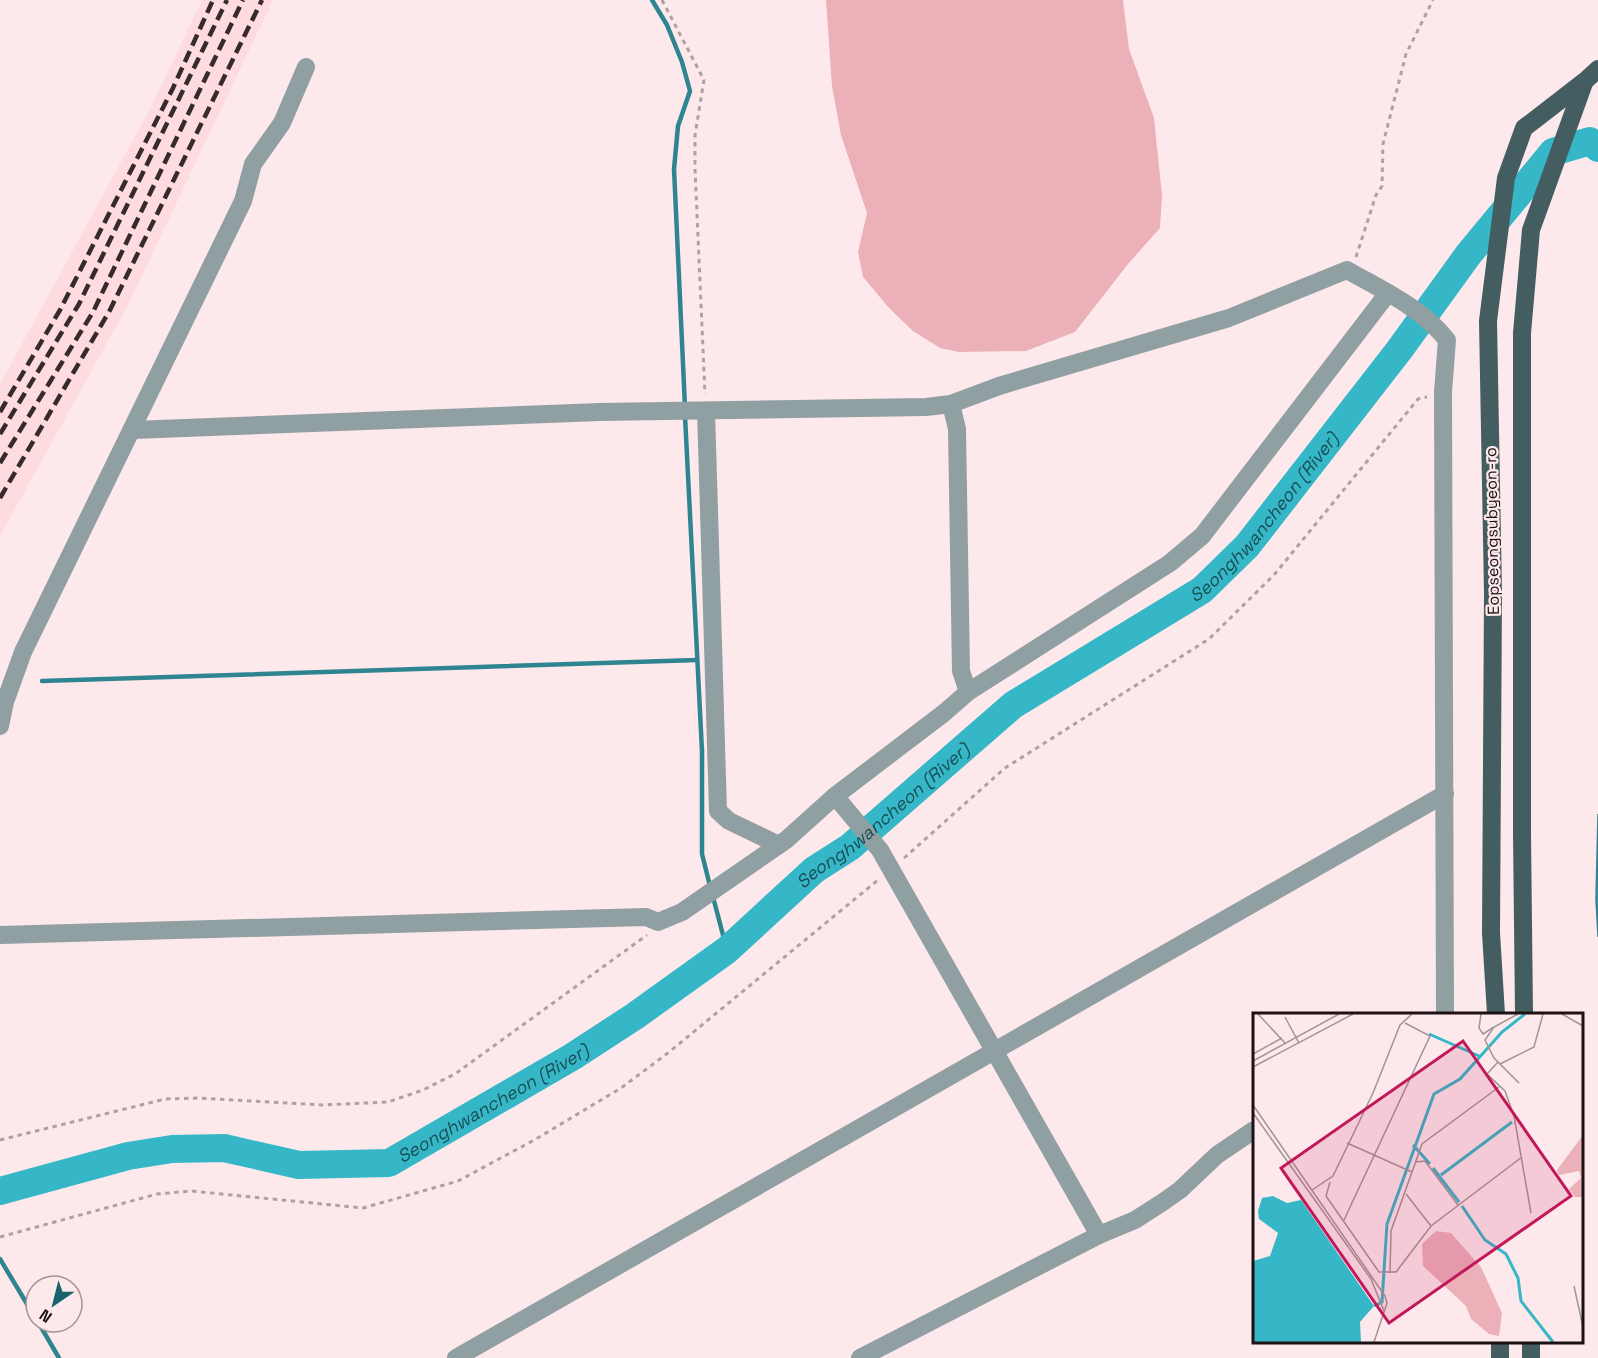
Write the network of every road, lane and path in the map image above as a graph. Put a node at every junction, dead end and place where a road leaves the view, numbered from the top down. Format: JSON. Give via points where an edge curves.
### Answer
{"nodes":[{"id":1,"x":662,"y":0,"type":"edge"},
{"id":2,"x":1433,"y":0,"type":"edge"},
{"id":3,"x":306,"y":67,"type":"dead end"},
{"id":4,"x":1591,"y":75,"type":"edge"},
{"id":5,"x":1347,"y":270,"type":"junction"},
{"id":6,"x":1388,"y":293,"type":"junction"},
{"id":7,"x":1443,"y":392,"type":"junction"},
{"id":8,"x":951,"y":404,"type":"junction"},
{"id":9,"x":701,"y":411,"type":"junction"},
{"id":10,"x":133,"y":430,"type":"junction"},
{"id":11,"x":968,"y":692,"type":"junction"},
{"id":12,"x":0,"y":726,"type":"edge"},
{"id":13,"x":1445,"y":794,"type":"junction"},
{"id":14,"x":835,"y":796,"type":"junction"},
{"id":15,"x":779,"y":844,"type":"junction"},
{"id":16,"x":891,"y":869,"type":"junction"},
{"id":17,"x":658,"y":922,"type":"junction"},
{"id":18,"x":0,"y":935,"type":"edge"},
{"id":19,"x":1445,"y":1013,"type":"edge"},
{"id":20,"x":1496,"y":1013,"type":"edge"},
{"id":21,"x":1524,"y":1013,"type":"edge"},
{"id":22,"x":995,"y":1049,"type":"junction"},
{"id":23,"x":1253,"y":1131,"type":"edge"},
{"id":24,"x":0,"y":1140,"type":"edge"},
{"id":25,"x":1099,"y":1235,"type":"junction"},
{"id":26,"x":0,"y":1237,"type":"edge"},
{"id":27,"x":456,"y":1358,"type":"edge"},
{"id":28,"x":860,"y":1358,"type":"edge"}],
"edges":[{"from":1,"to":9,"type":"path","via":[[705,80],[695,135]]},
{"from":2,"to":5,"type":"path","via":[[1406,54],[1383,144],[1382,186],[1358,254]]},
{"from":3,"to":10,"type":"lane","via":[[282,123],[253,164],[243,201]]},
{"from":4,"to":20,"type":"main road","name":"Eopseongsubyeon-ro","via":[[1524,128],[1506,178],[1488,321],[1493,593],[1491,933]]},
{"from":4,"to":21,"type":"main road","name":"Eopseongsubyeon-ro","via":[[1531,230],[1522,333]]},
{"from":5,"to":6,"type":"lane"},
{"from":5,"to":8,"type":"lane","via":[[1229,318],[999,386]]},
{"from":6,"to":7,"type":"lane","via":[[1436,326],[1447,340]]},
{"from":6,"to":11,"type":"lane","via":[[1202,536],[1170,563]]},
{"from":7,"to":13,"type":"lane"},
{"from":7,"to":16,"type":"path","via":[[1418,399],[1274,575],[1209,639],[1005,768]]},
{"from":8,"to":9,"type":"lane"},
{"from":8,"to":11,"type":"lane","via":[[957,429],[961,671]]},
{"from":9,"to":10,"type":"lane"},
{"from":9,"to":15,"type":"lane","via":[[718,811],[729,821]]},
{"from":10,"to":12,"type":"lane","via":[[23,652]]},
{"from":11,"to":14,"type":"lane"},
{"from":13,"to":19,"type":"lane"},
{"from":13,"to":22,"type":"lane"},
{"from":14,"to":15,"type":"lane"},
{"from":14,"to":16,"type":"lane"},
{"from":15,"to":17,"type":"lane","via":[[682,912]]},
{"from":16,"to":22,"type":"lane"},
{"from":16,"to":26,"type":"path","via":[[621,1088],[458,1181],[363,1208],[191,1191],[157,1194]]},
{"from":17,"to":18,"type":"lane","via":[[646,917]]},
{"from":17,"to":24,"type":"path","via":[[644,938],[455,1074],[388,1102],[322,1105],[165,1099]]},
{"from":22,"to":25,"type":"lane"},
{"from":22,"to":27,"type":"lane"},
{"from":23,"to":25,"type":"lane","via":[[1217,1155],[1163,1202],[1135,1220]]},
{"from":25,"to":28,"type":"lane"}]}
